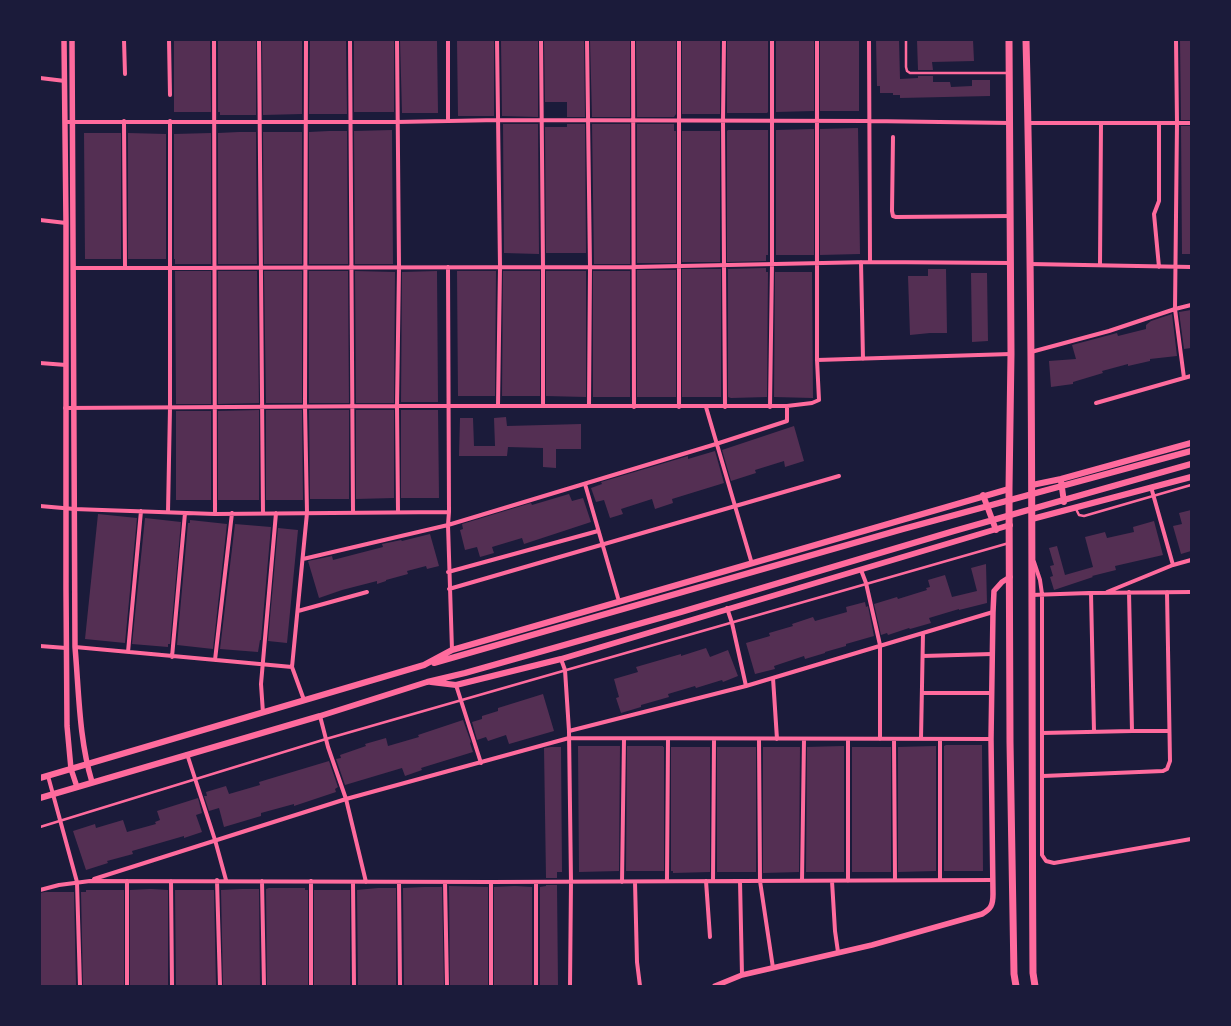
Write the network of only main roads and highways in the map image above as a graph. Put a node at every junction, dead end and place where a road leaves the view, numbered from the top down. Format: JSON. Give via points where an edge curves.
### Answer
{"nodes":[{"id":1,"x":1009,"y":40,"type":"edge"},
{"id":2,"x":1026,"y":40,"type":"edge"},
{"id":3,"x":1191,"y":443,"type":"edge"},
{"id":4,"x":1191,"y":451,"type":"edge"},
{"id":5,"x":1191,"y":464,"type":"edge"},
{"id":6,"x":1191,"y":477,"type":"edge"},
{"id":7,"x":1061,"y":479,"type":"junction"},
{"id":8,"x":1032,"y":484,"type":"junction"},
{"id":9,"x":1009,"y":489,"type":"junction"},
{"id":10,"x":982,"y":495,"type":"junction"},
{"id":11,"x":1064,"y":510,"type":"junction"},
{"id":12,"x":1032,"y":519,"type":"junction"},
{"id":13,"x":1010,"y":525,"type":"junction"},
{"id":14,"x":996,"y":530,"type":"junction"},
{"id":15,"x":424,"y":666,"type":"junction"},
{"id":16,"x":428,"y":682,"type":"junction"},
{"id":17,"x":40,"y":778,"type":"edge"},
{"id":18,"x":40,"y":798,"type":"edge"},
{"id":19,"x":1016,"y":986,"type":"edge"},
{"id":20,"x":1035,"y":986,"type":"edge"}],
"edges":[{"from":1,"to":9,"type":"main road"},
{"from":2,"to":8,"type":"main road"},
{"from":3,"to":7,"type":"main road"},
{"from":4,"to":15,"type":"main road","via":[[895,531]]},
{"from":5,"to":16,"type":"main road","via":[[681,612]]},
{"from":6,"to":11,"type":"main road"},
{"from":7,"to":8,"type":"main road"},
{"from":7,"to":11,"type":"main road"},
{"from":8,"to":12,"type":"main road"},
{"from":9,"to":10,"type":"main road"},
{"from":9,"to":13,"type":"main road"},
{"from":10,"to":14,"type":"main road"},
{"from":10,"to":15,"type":"main road","via":[[452,650]]},
{"from":11,"to":12,"type":"main road"},
{"from":12,"to":20,"type":"main road"},
{"from":13,"to":14,"type":"main road"},
{"from":13,"to":19,"type":"main road","via":[[1010,742]]},
{"from":14,"to":16,"type":"main road","via":[[561,659],[456,685]]},
{"from":15,"to":17,"type":"main road"},
{"from":16,"to":18,"type":"main road"}]}
